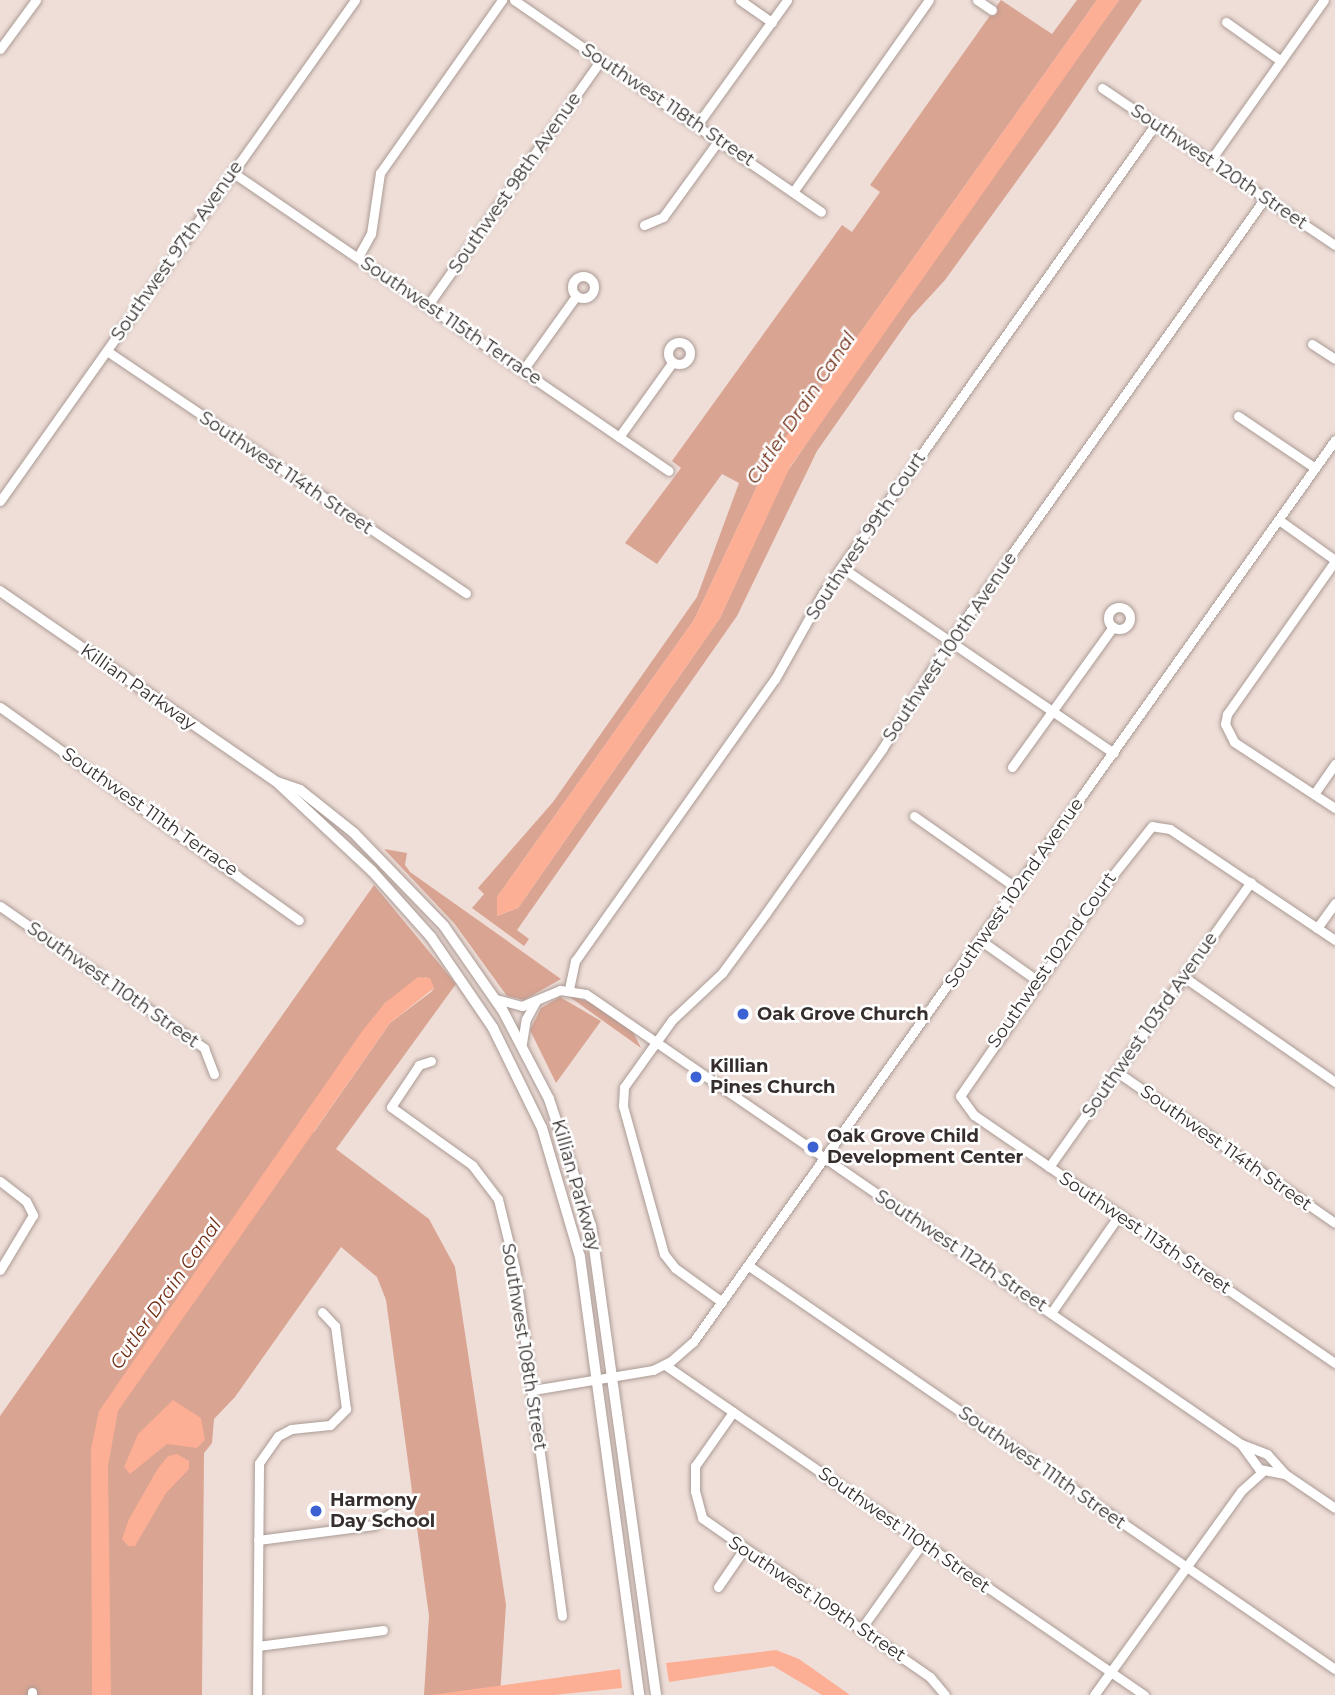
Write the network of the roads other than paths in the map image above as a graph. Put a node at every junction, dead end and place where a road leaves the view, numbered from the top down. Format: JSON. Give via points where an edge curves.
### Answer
{"nodes":[{"id":1,"x":36,"y":0,"type":"edge"},
{"id":2,"x":355,"y":0,"type":"edge"},
{"id":3,"x":502,"y":0,"type":"edge"},
{"id":4,"x":514,"y":0,"type":"edge"},
{"id":5,"x":740,"y":0,"type":"edge"},
{"id":6,"x":787,"y":0,"type":"edge"},
{"id":7,"x":929,"y":0,"type":"edge"},
{"id":8,"x":977,"y":0,"type":"edge"},
{"id":9,"x":1324,"y":0,"type":"edge"},
{"id":10,"x":992,"y":10,"type":"dead end"},
{"id":11,"x":772,"y":22,"type":"junction"},
{"id":12,"x":1226,"y":22,"type":"dead end"},
{"id":13,"x":0,"y":49,"type":"edge"},
{"id":14,"x":601,"y":60,"type":"junction"},
{"id":15,"x":1281,"y":61,"type":"junction"},
{"id":16,"x":1102,"y":88,"type":"dead end"},
{"id":17,"x":697,"y":125,"type":"junction"},
{"id":18,"x":1155,"y":125,"type":"junction"},
{"id":19,"x":719,"y":140,"type":"junction"},
{"id":20,"x":1210,"y":161,"type":"junction"},
{"id":21,"x":232,"y":172,"type":"junction"},
{"id":22,"x":793,"y":192,"type":"junction"},
{"id":23,"x":1265,"y":198,"type":"junction"},
{"id":24,"x":821,"y":212,"type":"dead end"},
{"id":25,"x":644,"y":225,"type":"dead end"},
{"id":26,"x":1333,"y":241,"type":"edge"},
{"id":27,"x":358,"y":257,"type":"junction"},
{"id":28,"x":576,"y":296,"type":"dead end"},
{"id":29,"x":428,"y":305,"type":"junction"},
{"id":30,"x":1312,"y":344,"type":"dead end"},
{"id":31,"x":107,"y":351,"type":"junction"},
{"id":32,"x":1335,"y":359,"type":"edge"},
{"id":33,"x":672,"y":363,"type":"dead end"},
{"id":34,"x":523,"y":370,"type":"junction"},
{"id":35,"x":1238,"y":416,"type":"dead end"},
{"id":36,"x":619,"y":437,"type":"junction"},
{"id":37,"x":1335,"y":440,"type":"edge"},
{"id":38,"x":1315,"y":468,"type":"junction"},
{"id":39,"x":669,"y":471,"type":"dead end"},
{"id":40,"x":0,"y":501,"type":"edge"},
{"id":41,"x":1279,"y":520,"type":"junction"},
{"id":42,"x":1335,"y":561,"type":"edge"},
{"id":43,"x":841,"y":567,"type":"junction"},
{"id":44,"x":0,"y":592,"type":"edge"},
{"id":45,"x":466,"y":593,"type":"dead end"},
{"id":46,"x":1113,"y":627,"type":"dead end"},
{"id":47,"x":949,"y":642,"type":"junction"},
{"id":48,"x":0,"y":707,"type":"edge"},
{"id":49,"x":1052,"y":712,"type":"junction"},
{"id":50,"x":1114,"y":753,"type":"junction"},
{"id":51,"x":1335,"y":764,"type":"edge"},
{"id":52,"x":1012,"y":766,"type":"dead end"},
{"id":53,"x":277,"y":782,"type":"junction"},
{"id":54,"x":1314,"y":794,"type":"junction"},
{"id":55,"x":1335,"y":808,"type":"edge"},
{"id":56,"x":914,"y":816,"type":"dead end"},
{"id":57,"x":1251,"y":882,"type":"junction"},
{"id":58,"x":1018,"y":888,"type":"junction"},
{"id":59,"x":1335,"y":903,"type":"edge"},
{"id":60,"x":0,"y":906,"type":"edge"},
{"id":61,"x":299,"y":920,"type":"dead end"},
{"id":62,"x":1317,"y":928,"type":"junction"},
{"id":63,"x":981,"y":940,"type":"junction"},
{"id":64,"x":1335,"y":940,"type":"edge"},
{"id":65,"x":1184,"y":977,"type":"junction"},
{"id":66,"x":1038,"y":981,"type":"junction"},
{"id":67,"x":569,"y":989,"type":"junction"},
{"id":68,"x":496,"y":999,"type":"junction"},
{"id":69,"x":536,"y":1001,"type":"junction"},
{"id":70,"x":656,"y":1041,"type":"junction"},
{"id":71,"x":522,"y":1043,"type":"junction"},
{"id":72,"x":430,"y":1061,"type":"dead end"},
{"id":73,"x":1117,"y":1072,"type":"junction"},
{"id":74,"x":214,"y":1074,"type":"dead end"},
{"id":75,"x":1335,"y":1082,"type":"edge"},
{"id":76,"x":960,"y":1099,"type":"joint"},
{"id":77,"x":826,"y":1159,"type":"junction"},
{"id":78,"x":1049,"y":1167,"type":"junction"},
{"id":79,"x":0,"y":1181,"type":"edge"},
{"id":80,"x":1119,"y":1215,"type":"junction"},
{"id":81,"x":1335,"y":1223,"type":"edge"},
{"id":82,"x":749,"y":1266,"type":"junction"},
{"id":83,"x":0,"y":1270,"type":"edge"},
{"id":84,"x":722,"y":1303,"type":"junction"},
{"id":85,"x":322,"y":1311,"type":"dead end"},
{"id":86,"x":1051,"y":1313,"type":"junction"},
{"id":87,"x":1335,"y":1363,"type":"edge"},
{"id":88,"x":665,"y":1365,"type":"junction"},
{"id":89,"x":614,"y":1377,"type":"junction"},
{"id":90,"x":597,"y":1380,"type":"junction"},
{"id":91,"x":533,"y":1390,"type":"junction"},
{"id":92,"x":733,"y":1412,"type":"junction"},
{"id":93,"x":1241,"y":1444,"type":"junction"},
{"id":94,"x":1262,"y":1453,"type":"junction"},
{"id":95,"x":1271,"y":1460,"type":"junction"},
{"id":96,"x":1254,"y":1462,"type":"junction"},
{"id":97,"x":1265,"y":1470,"type":"junction"},
{"id":98,"x":1284,"y":1474,"type":"junction"},
{"id":99,"x":1246,"y":1485,"type":"junction"},
{"id":100,"x":1335,"y":1508,"type":"edge"},
{"id":101,"x":391,"y":1513,"type":"dead end"},
{"id":102,"x":258,"y":1540,"type":"junction"},
{"id":103,"x":923,"y":1542,"type":"junction"},
{"id":104,"x":744,"y":1549,"type":"junction"},
{"id":105,"x":1187,"y":1568,"type":"junction"},
{"id":106,"x":719,"y":1587,"type":"dead end"},
{"id":107,"x":562,"y":1616,"type":"dead end"},
{"id":108,"x":861,"y":1629,"type":"junction"},
{"id":109,"x":383,"y":1630,"type":"dead end"},
{"id":110,"x":258,"y":1646,"type":"junction"},
{"id":111,"x":1335,"y":1669,"type":"edge"},
{"id":112,"x":1111,"y":1672,"type":"junction"},
{"id":113,"x":257,"y":1695,"type":"edge"},
{"id":114,"x":639,"y":1695,"type":"edge"},
{"id":115,"x":656,"y":1695,"type":"edge"},
{"id":116,"x":945,"y":1695,"type":"edge"},
{"id":117,"x":1094,"y":1695,"type":"edge"},
{"id":118,"x":1144,"y":1695,"type":"edge"}],
"edges":[{"from":1,"to":13,"type":"street"},
{"from":2,"to":21,"type":"street","name":"Southwest 97th Avenue"},
{"from":3,"to":27,"type":"street","via":[[380,173],[371,234]]},
{"from":4,"to":14,"type":"street","name":"Southwest 118th Street"},
{"from":5,"to":11,"type":"street"},
{"from":6,"to":11,"type":"street"},
{"from":7,"to":22,"type":"street"},
{"from":8,"to":10,"type":"street"},
{"from":9,"to":15,"type":"street"},
{"from":11,"to":17,"type":"street"},
{"from":12,"to":15,"type":"street"},
{"from":14,"to":17,"type":"street","name":"Southwest 118th Street"},
{"from":14,"to":29,"type":"street","name":"Southwest 98th Avenue"},
{"from":15,"to":20,"type":"street"},
{"from":16,"to":18,"type":"street","name":"Southwest 120th Street"},
{"from":17,"to":19,"type":"street","name":"Southwest 118th Street"},
{"from":18,"to":20,"type":"street","name":"Southwest 120th Street"},
{"from":18,"to":43,"type":"street","name":"Southwest 99th Court"},
{"from":19,"to":22,"type":"street","name":"Southwest 118th Street"},
{"from":19,"to":25,"type":"street","via":[[663,217]]},
{"from":20,"to":23,"type":"street","name":"Southwest 120th Street"},
{"from":21,"to":27,"type":"street","name":"Southwest 115th Terrace"},
{"from":21,"to":31,"type":"street","name":"Southwest 97th Avenue"},
{"from":22,"to":24,"type":"street","name":"Southwest 118th Street"},
{"from":23,"to":26,"type":"street","name":"Southwest 120th Street"},
{"from":23,"to":47,"type":"street","name":"Southwest 100th Avenue"},
{"from":27,"to":29,"type":"street","name":"Southwest 115th Terrace"},
{"from":28,"to":34,"type":"street"},
{"from":29,"to":34,"type":"street","name":"Southwest 115th Terrace"},
{"from":30,"to":32,"type":"street"},
{"from":31,"to":40,"type":"street","name":"Southwest 97th Avenue"},
{"from":31,"to":45,"type":"street","name":"Southwest 114th Street"},
{"from":33,"to":36,"type":"street"},
{"from":34,"to":36,"type":"street","name":"Southwest 115th Terrace"},
{"from":35,"to":38,"type":"street"},
{"from":36,"to":39,"type":"street","name":"Southwest 115th Terrace"},
{"from":37,"to":38,"type":"street","name":"Southwest 102nd Avenue"},
{"from":38,"to":41,"type":"street","name":"Southwest 102nd Avenue"},
{"from":41,"to":42,"type":"street"},
{"from":41,"to":50,"type":"street","name":"Southwest 102nd Avenue"},
{"from":42,"to":54,"type":"street","via":[[1227,714],[1226,727],[1234,741]]},
{"from":43,"to":47,"type":"street"},
{"from":43,"to":67,"type":"street","name":"Southwest 99th Court","via":[[775,679],[575,961]]},
{"from":44,"to":53,"type":"main road","name":"Killian Parkway"},
{"from":46,"to":49,"type":"street"},
{"from":47,"to":49,"type":"street"},
{"from":47,"to":70,"type":"street","name":"Southwest 100th Avenue","via":[[882,749],[730,962]]},
{"from":48,"to":61,"type":"street","name":"Southwest 111th Terrace"},
{"from":49,"to":50,"type":"street"},
{"from":49,"to":52,"type":"street"},
{"from":50,"to":58,"type":"street","name":"Southwest 102nd Avenue"},
{"from":51,"to":54,"type":"street"},
{"from":53,"to":68,"type":"main road","name":"Killian Parkway","via":[[315,802],[392,868],[444,926]]},
{"from":53,"to":90,"type":"main road","name":"Killian Parkway","via":[[366,864],[419,922],[466,984],[504,1046],[536,1111],[567,1202]]},
{"from":54,"to":55,"type":"street"},
{"from":56,"to":58,"type":"street"},
{"from":57,"to":62,"type":"street"},
{"from":57,"to":65,"type":"street","name":"Southwest 103rd Avenue"},
{"from":57,"to":66,"type":"street","name":"Southwest 102nd Court","via":[[1167,827],[1152,825]]},
{"from":58,"to":63,"type":"street","name":"Southwest 102nd Avenue"},
{"from":59,"to":62,"type":"street"},
{"from":60,"to":74,"type":"street","name":"Southwest 110th Street","via":[[204,1048]]},
{"from":62,"to":64,"type":"street"},
{"from":63,"to":66,"type":"street"},
{"from":63,"to":77,"type":"street","name":"Southwest 102nd Avenue"},
{"from":65,"to":73,"type":"street","name":"Southwest 103rd Avenue"},
{"from":65,"to":75,"type":"street"},
{"from":66,"to":76,"type":"street","name":"Southwest 102nd Court","via":[[961,1089]]},
{"from":67,"to":69,"type":"street"},
{"from":67,"to":70,"type":"street","name":"Southwest 112th Street","via":[[586,994]]},
{"from":68,"to":69,"type":"street","via":[[516,1006]]},
{"from":68,"to":71,"type":"main road","name":"Killian Parkway"},
{"from":69,"to":71,"type":"street","via":[[526,1019]]},
{"from":70,"to":77,"type":"street","name":"Southwest 112th Street"},
{"from":70,"to":84,"type":"street","name":"Southwest 100th Avenue","via":[[624,1087],[623,1106],[664,1254],[675,1268]]},
{"from":71,"to":89,"type":"main road","name":"Killian Parkway","via":[[557,1119],[583,1198]]},
{"from":72,"to":91,"type":"street","name":"Southwest 108th Street","via":[[419,1065],[391,1107],[472,1165],[498,1199],[515,1268]]},
{"from":73,"to":78,"type":"street","name":"Southwest 103rd Avenue"},
{"from":73,"to":81,"type":"street","name":"Southwest 114th Street"},
{"from":76,"to":78,"type":"street","name":"Southwest 113th Street","via":[[967,1110]]},
{"from":77,"to":82,"type":"street","name":"Southwest 102nd Avenue"},
{"from":77,"to":86,"type":"street","name":"Southwest 112th Street"},
{"from":78,"to":80,"type":"street","name":"Southwest 113th Street"},
{"from":79,"to":83,"type":"street","via":[[26,1201],[33,1215]]},
{"from":80,"to":86,"type":"street"},
{"from":80,"to":87,"type":"street","name":"Southwest 113th Street"},
{"from":82,"to":84,"type":"street","name":"Southwest 102nd Avenue"},
{"from":82,"to":105,"type":"street","name":"Southwest 111th Street"},
{"from":84,"to":88,"type":"street","name":"Southwest 102nd Avenue","via":[[693,1342]]},
{"from":85,"to":102,"type":"street","via":[[335,1326],[346,1409],[333,1424],[289,1430],[268,1445],[258,1470]]},
{"from":86,"to":93,"type":"street","name":"Southwest 112th Street"},
{"from":88,"to":89,"type":"street","name":"Southwest 102nd Avenue"},
{"from":88,"to":92,"type":"street","name":"Southwest 110th Street"},
{"from":89,"to":90,"type":"street","name":"Southwest 102nd Avenue"},
{"from":89,"to":115,"type":"main road","name":"Killian Parkway"},
{"from":90,"to":91,"type":"street","name":"Southwest 102nd Avenue"},
{"from":90,"to":114,"type":"main road","name":"Killian Parkway"},
{"from":91,"to":107,"type":"street","name":"Southwest 108th Street"},
{"from":92,"to":103,"type":"street","name":"Southwest 110th Street"},
{"from":92,"to":104,"type":"street","name":"Southwest 109th Street","via":[[698,1459],[696,1498],[705,1522]]},
{"from":93,"to":94,"type":"street","name":"Southwest 112th Street"},
{"from":93,"to":96,"type":"street","name":"Southwest 112th Street"},
{"from":94,"to":95,"type":"street","name":"Southwest 112th Street"},
{"from":94,"to":96,"type":"street"},
{"from":95,"to":97,"type":"street"},
{"from":95,"to":98,"type":"street"},
{"from":96,"to":97,"type":"street","name":"Southwest 112th Street"},
{"from":96,"to":99,"type":"street"},
{"from":97,"to":98,"type":"street"},
{"from":97,"to":99,"type":"street"},
{"from":98,"to":100,"type":"street"},
{"from":99,"to":105,"type":"street"},
{"from":101,"to":102,"type":"street","via":[[374,1525]]},
{"from":102,"to":110,"type":"street"},
{"from":103,"to":108,"type":"street"},
{"from":103,"to":112,"type":"street","name":"Southwest 110th Street"},
{"from":104,"to":106,"type":"street"},
{"from":104,"to":108,"type":"street","name":"Southwest 109th Street"},
{"from":105,"to":111,"type":"street","name":"Southwest 111th Street"},
{"from":105,"to":112,"type":"street"},
{"from":108,"to":116,"type":"street","name":"Southwest 109th Street","via":[[930,1677]]},
{"from":109,"to":110,"type":"street"},
{"from":110,"to":113,"type":"street"},
{"from":112,"to":117,"type":"street"},
{"from":112,"to":118,"type":"street","name":"Southwest 110th Street"}]}
